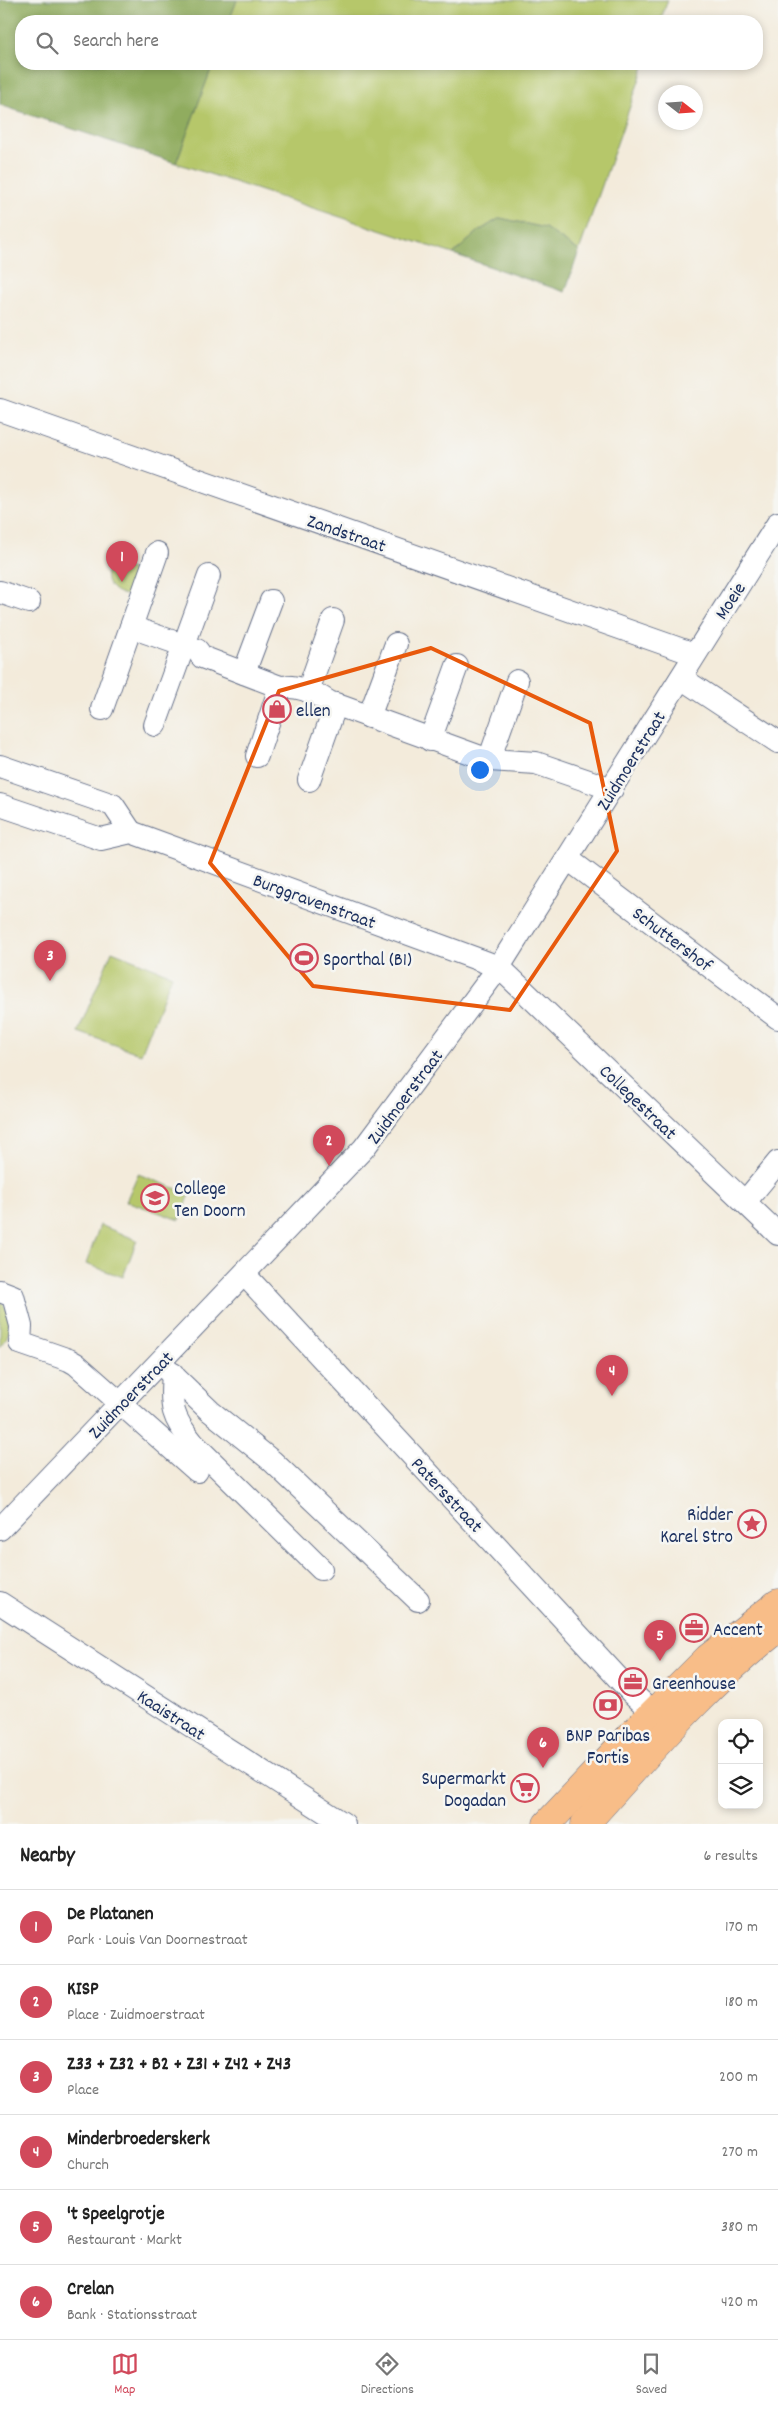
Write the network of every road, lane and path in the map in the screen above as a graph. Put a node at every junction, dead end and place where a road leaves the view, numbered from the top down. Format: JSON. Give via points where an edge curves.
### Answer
{"nodes":[{"id":1,"x":0,"y":410,"type":"edge"},
{"id":2,"x":778,"y":523,"type":"edge"},
{"id":3,"x":158,"y":553,"type":"dead end"},
{"id":4,"x":209,"y":576,"type":"dead end"},
{"id":5,"x":0,"y":592,"type":"edge"},
{"id":6,"x":271,"y":601,"type":"dead end"},
{"id":7,"x":29,"y":602,"type":"dead end"},
{"id":8,"x":334,"y":620,"type":"dead end"},
{"id":9,"x":131,"y":627,"type":"junction"},
{"id":10,"x":396,"y":644,"type":"dead end"},
{"id":11,"x":184,"y":646,"type":"junction"},
{"id":12,"x":694,"y":654,"type":"junction"},
{"id":13,"x":457,"y":666,"type":"dead end"},
{"id":14,"x":244,"y":673,"type":"junction"},
{"id":15,"x":682,"y":678,"type":"junction"},
{"id":16,"x":517,"y":681,"type":"dead end"},
{"id":17,"x":280,"y":687,"type":"junction"},
{"id":18,"x":308,"y":691,"type":"junction"},
{"id":19,"x":336,"y":704,"type":"junction"},
{"id":20,"x":102,"y":709,"type":"dead end"},
{"id":21,"x":369,"y":717,"type":"junction"},
{"id":22,"x":155,"y":725,"type":"dead end"},
{"id":23,"x":430,"y":740,"type":"junction"},
{"id":24,"x":778,"y":742,"type":"edge"},
{"id":25,"x":257,"y":756,"type":"dead end"},
{"id":26,"x":489,"y":760,"type":"junction"},
{"id":27,"x":0,"y":766,"type":"edge"},
{"id":28,"x":309,"y":780,"type":"dead end"},
{"id":29,"x":612,"y":789,"type":"junction"},
{"id":30,"x":0,"y":805,"type":"edge"},
{"id":31,"x":131,"y":832,"type":"junction"},
{"id":32,"x":568,"y":859,"type":"junction"},
{"id":33,"x":499,"y":967,"type":"junction"},
{"id":34,"x":778,"y":1018,"type":"edge"},
{"id":35,"x":778,"y":1162,"type":"edge"},
{"id":36,"x":744,"y":1202,"type":"junction"},
{"id":37,"x":778,"y":1234,"type":"edge"},
{"id":38,"x":244,"y":1274,"type":"junction"},
{"id":39,"x":0,"y":1292,"type":"edge"},
{"id":40,"x":167,"y":1368,"type":"junction"},
{"id":41,"x":121,"y":1404,"type":"junction"},
{"id":42,"x":197,"y":1472,"type":"dead end"},
{"id":43,"x":0,"y":1529,"type":"edge"},
{"id":44,"x":321,"y":1569,"type":"dead end"},
{"id":45,"x":418,"y":1600,"type":"dead end"},
{"id":46,"x":0,"y":1603,"type":"edge"},
{"id":47,"x":778,"y":1603,"type":"edge"},
{"id":48,"x":778,"y":1628,"type":"edge"},
{"id":49,"x":662,"y":1721,"type":"junction"},
{"id":50,"x":344,"y":1824,"type":"edge"},
{"id":51,"x":547,"y":1824,"type":"edge"},
{"id":52,"x":585,"y":1824,"type":"edge"}],
"edges":[{"from":1,"to":12,"type":"street","name":"Zandstraat"},
{"from":2,"to":12,"type":"street","name":"Moeie"},
{"from":3,"to":9,"type":"street"},
{"from":4,"to":11,"type":"street"},
{"from":5,"to":7,"type":"street"},
{"from":6,"to":14,"type":"street"},
{"from":8,"to":18,"type":"street"},
{"from":9,"to":11,"type":"street"},
{"from":9,"to":20,"type":"street"},
{"from":10,"to":21,"type":"street"},
{"from":11,"to":14,"type":"street","via":[[196,650],[202,657]]},
{"from":11,"to":22,"type":"street"},
{"from":12,"to":15,"type":"street","name":"Moeie"},
{"from":13,"to":23,"type":"street"},
{"from":14,"to":17,"type":"street"},
{"from":15,"to":24,"type":"street"},
{"from":15,"to":29,"type":"street","name":"Zuidmoerstraat"},
{"from":16,"to":26,"type":"street"},
{"from":17,"to":18,"type":"street","via":[[293,686]]},
{"from":17,"to":25,"type":"street"},
{"from":18,"to":19,"type":"street"},
{"from":19,"to":21,"type":"street"},
{"from":19,"to":28,"type":"street"},
{"from":21,"to":23,"type":"street"},
{"from":23,"to":26,"type":"street"},
{"from":26,"to":29,"type":"street","via":[[536,763]]},
{"from":27,"to":31,"type":"street","via":[[113,805]]},
{"from":29,"to":32,"type":"street","name":"Zuidmoerstraat"},
{"from":30,"to":31,"type":"street","via":[[101,839]]},
{"from":31,"to":33,"type":"street","name":"Burggravenstraat"},
{"from":32,"to":33,"type":"street","name":"Zuidmoerstraat"},
{"from":32,"to":34,"type":"street","name":"Schuttershof"},
{"from":33,"to":36,"type":"street","name":"Collegestraat"},
{"from":33,"to":38,"type":"street","name":"Zuidmoerstraat","via":[[364,1148]]},
{"from":35,"to":36,"type":"street"},
{"from":36,"to":37,"type":"street","name":"Collegestraat"},
{"from":38,"to":40,"type":"street","name":"Zuidmoerstraat"},
{"from":38,"to":49,"type":"street","name":"Patersstraat","via":[[632,1693]]},
{"from":39,"to":41,"type":"street","via":[[13,1296],[21,1326],[20,1343],[69,1360]]},
{"from":40,"to":41,"type":"street","name":"Zuidmoerstraat"},
{"from":40,"to":44,"type":"street","via":[[172,1411],[178,1426]]},
{"from":40,"to":45,"type":"street","via":[[210,1411],[272,1461]]},
{"from":41,"to":42,"type":"street"},
{"from":41,"to":43,"type":"street","name":"Zuidmoerstraat"},
{"from":46,"to":50,"type":"street","name":"Kaaistraat"},
{"from":47,"to":49,"type":"main road","via":[[708,1658]]},
{"from":48,"to":49,"type":"main road"},
{"from":49,"to":51,"type":"main road"},
{"from":49,"to":52,"type":"main road"}]}
